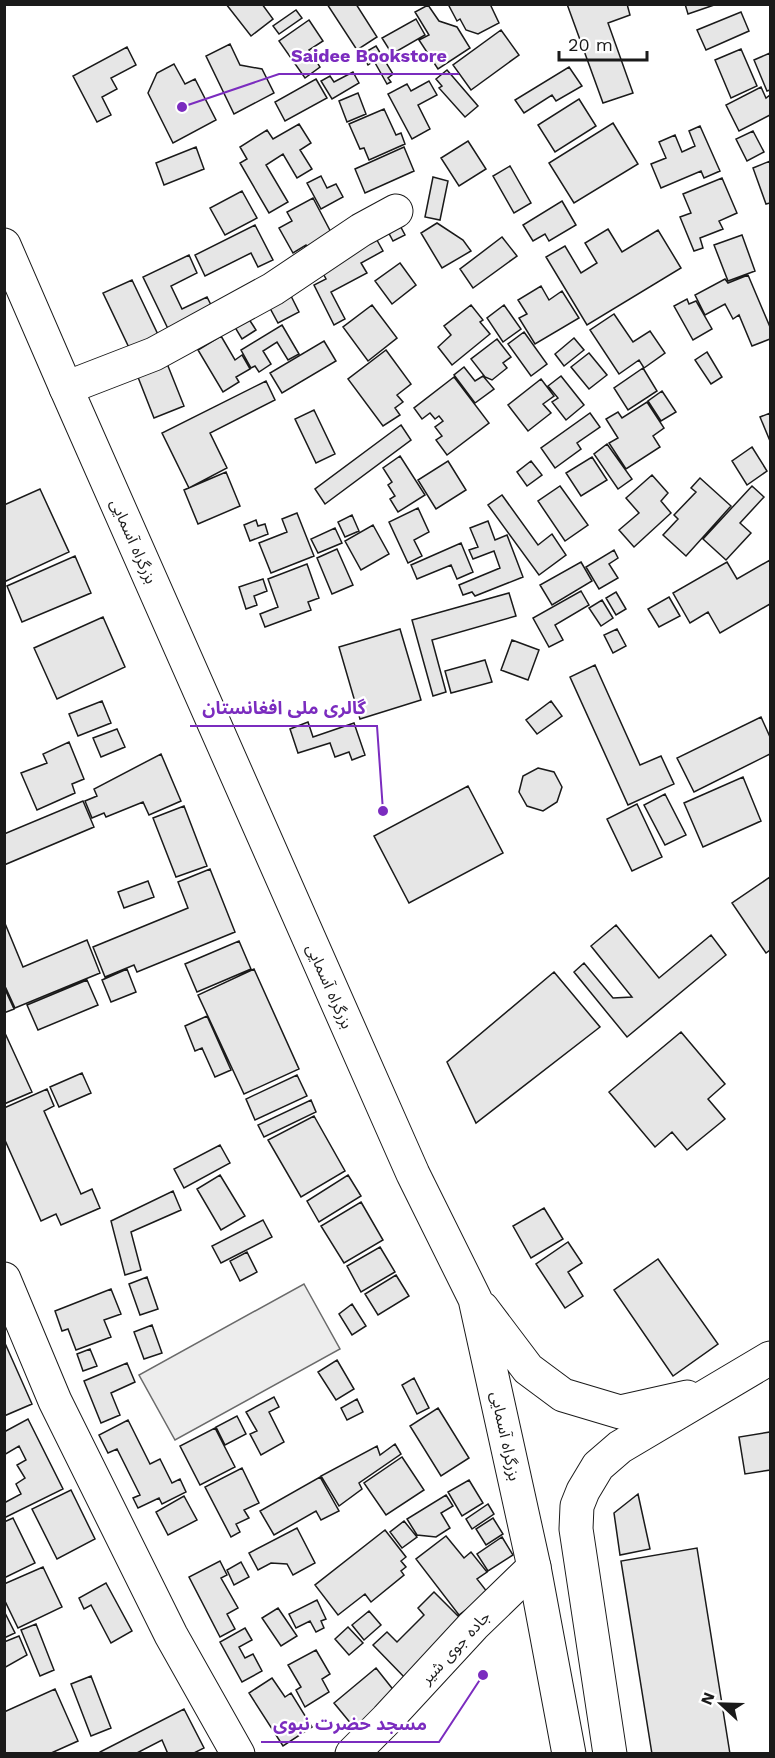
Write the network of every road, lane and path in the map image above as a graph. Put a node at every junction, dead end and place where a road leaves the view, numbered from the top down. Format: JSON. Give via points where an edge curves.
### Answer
{"nodes":[{"id":1,"x":396,"y":211,"type":"dead end"},
{"id":2,"x":4,"y":245,"type":"edge"},
{"id":3,"x":66,"y":388,"type":"junction"},
{"id":4,"x":4,"y":1279,"type":"edge"},
{"id":5,"x":475,"y":1299,"type":"junction"},
{"id":6,"x":771,"y":1358,"type":"edge"},
{"id":7,"x":718,"y":1390,"type":"junction"},
{"id":8,"x":534,"y":1567,"type":"junction"},
{"id":9,"x":238,"y":1754,"type":"edge"},
{"id":10,"x":352,"y":1754,"type":"edge"},
{"id":11,"x":569,"y":1754,"type":"edge"},
{"id":12,"x":610,"y":1754,"type":"edge"}],
"edges":[{"from":1,"to":3,"type":"main road","via":[[273,289],[154,354]]},
{"from":2,"to":3,"type":"main road","name":"بزرگراه آسمایی"},
{"from":3,"to":5,"type":"main road","name":"بزرگراه آسمایی","via":[[413,1174]]},
{"from":4,"to":9,"type":"main road","via":[[56,1401],[171,1635]]},
{"from":5,"to":7,"type":"main road","via":[[528,1369],[563,1395],[620,1412]]},
{"from":5,"to":8,"type":"main road","name":"بزرگراه آسمایی"},
{"from":6,"to":7,"type":"main road"},
{"from":7,"to":12,"type":"main road","via":[[620,1447],[598,1466],[577,1506],[576,1529]]},
{"from":8,"to":10,"type":"main road","name":"جاده جوی شیر"},
{"from":8,"to":11,"type":"main road","name":"بزرگراه آسمایی"}]}
